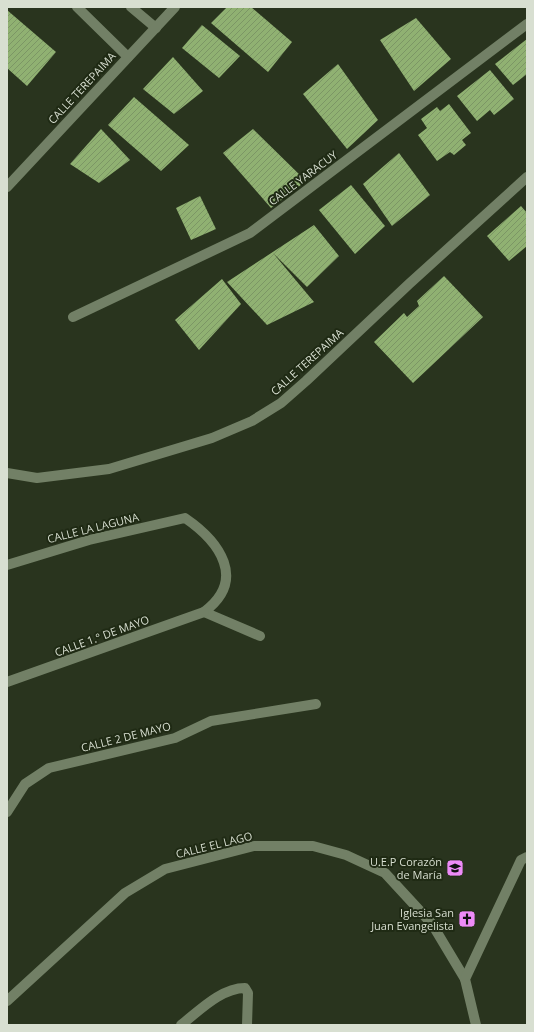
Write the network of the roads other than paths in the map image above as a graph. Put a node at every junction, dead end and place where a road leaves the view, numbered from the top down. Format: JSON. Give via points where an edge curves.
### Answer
{"nodes":[{"id":1,"x":77,"y":7,"type":"edge"},
{"id":2,"x":131,"y":7,"type":"edge"},
{"id":3,"x":176,"y":7,"type":"edge"},
{"id":4,"x":527,"y":24,"type":"edge"},
{"id":5,"x":156,"y":28,"type":"junction"},
{"id":6,"x":128,"y":57,"type":"junction"},
{"id":7,"x":527,"y":177,"type":"edge"},
{"id":8,"x":7,"y":187,"type":"edge"},
{"id":9,"x":73,"y":317,"type":"dead end"},
{"id":10,"x":7,"y":473,"type":"edge"},
{"id":11,"x":7,"y":565,"type":"edge"},
{"id":12,"x":204,"y":612,"type":"junction"},
{"id":13,"x":260,"y":636,"type":"dead end"},
{"id":14,"x":7,"y":682,"type":"edge"},
{"id":15,"x":316,"y":704,"type":"dead end"},
{"id":16,"x":7,"y":812,"type":"edge"},
{"id":17,"x":527,"y":857,"type":"edge"},
{"id":18,"x":465,"y":979,"type":"junction"},
{"id":19,"x":7,"y":1001,"type":"edge"},
{"id":20,"x":181,"y":1025,"type":"edge"},
{"id":21,"x":246,"y":1025,"type":"edge"},
{"id":22,"x":476,"y":1025,"type":"edge"}],
"edges":[{"from":1,"to":6,"type":"street"},
{"from":2,"to":5,"type":"street"},
{"from":3,"to":5,"type":"street","name":"CALLE TEREPAIMA"},
{"from":4,"to":9,"type":"street","name":"CALLE YARACUY","via":[[250,233]]},
{"from":5,"to":6,"type":"street","name":"CALLE TEREPAIMA"},
{"from":6,"to":8,"type":"street","name":"CALLE TEREPAIMA"},
{"from":7,"to":10,"type":"street","name":"CALLE TEREPAIMA","via":[[306,381],[281,403],[252,421],[212,438],[108,469],[37,478]]},
{"from":11,"to":12,"type":"street","name":"CALLE LA LAGUNA","via":[[89,540],[185,518],[217,548],[227,572],[226,584],[221,594],[211,608]]},
{"from":12,"to":13,"type":"street"},
{"from":12,"to":14,"type":"street","name":"CALLE 1.° DE MAYO"},
{"from":15,"to":16,"type":"street","name":"CALLE 2 DE MAYO","via":[[210,721],[175,738],[49,768],[25,784]]},
{"from":17,"to":18,"type":"street","via":[[521,860]]},
{"from":18,"to":19,"type":"street","name":"CALLE EL LAGO","via":[[432,924],[385,873],[346,855],[312,846],[254,846],[165,869],[125,893]]},
{"from":18,"to":22,"type":"street","name":"CALLE EL LAGO"},
{"from":20,"to":21,"type":"street","via":[[216,998],[245,988],[248,993]]}]}
